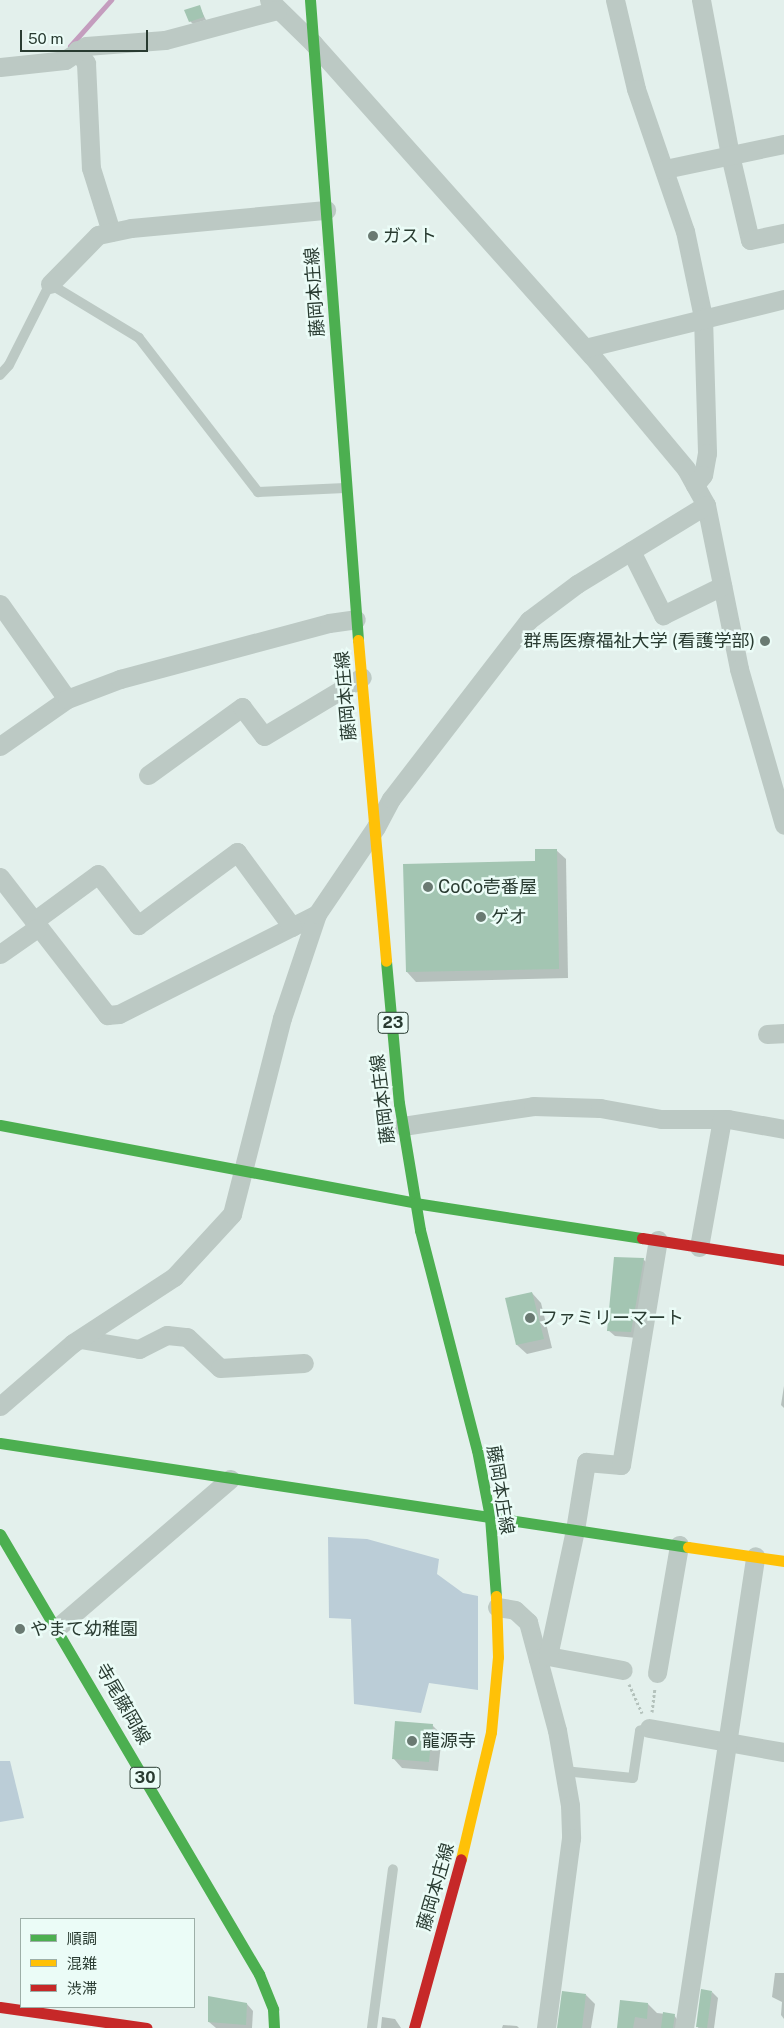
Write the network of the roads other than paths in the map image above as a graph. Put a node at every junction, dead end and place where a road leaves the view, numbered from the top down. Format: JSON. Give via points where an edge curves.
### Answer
{"nodes":[{"id":1,"x":312,"y":0,"type":"edge"},
{"id":2,"x":615,"y":0,"type":"edge"},
{"id":3,"x":707,"y":1,"type":"edge"},
{"id":4,"x":273,"y":5,"type":"edge"},
{"id":5,"x":313,"y":43,"type":"junction"},
{"id":6,"x":77,"y":50,"type":"junction"},
{"id":7,"x":0,"y":67,"type":"edge"},
{"id":8,"x":784,"y":144,"type":"edge"},
{"id":9,"x":730,"y":155,"type":"junction"},
{"id":10,"x":665,"y":169,"type":"junction"},
{"id":11,"x":326,"y":210,"type":"junction"},
{"id":12,"x":111,"y":232,"type":"junction"},
{"id":13,"x":784,"y":233,"type":"edge"},
{"id":14,"x":50,"y":284,"type":"junction"},
{"id":15,"x":784,"y":299,"type":"edge"},
{"id":16,"x":703,"y":317,"type":"junction"},
{"id":17,"x":585,"y":348,"type":"junction"},
{"id":18,"x":0,"y":375,"type":"edge"},
{"id":19,"x":696,"y":485,"type":"junction"},
{"id":20,"x":348,"y":488,"type":"junction"},
{"id":21,"x":706,"y":505,"type":"junction"},
{"id":22,"x":631,"y":550,"type":"junction"},
{"id":23,"x":722,"y":586,"type":"junction"},
{"id":24,"x":0,"y":604,"type":"edge"},
{"id":25,"x":356,"y":619,"type":"junction"},
{"id":26,"x":362,"y":677,"type":"junction"},
{"id":27,"x":67,"y":699,"type":"junction"},
{"id":28,"x":0,"y":746,"type":"edge"},
{"id":29,"x":148,"y":775,"type":"dead end"},
{"id":30,"x":784,"y":825,"type":"edge"},
{"id":31,"x":376,"y":827,"type":"junction"},
{"id":32,"x":0,"y":877,"type":"edge"},
{"id":33,"x":318,"y":914,"type":"junction"},
{"id":34,"x":35,"y":924,"type":"junction"},
{"id":35,"x":292,"y":927,"type":"junction"},
{"id":36,"x":0,"y":954,"type":"edge"},
{"id":37,"x":722,"y":1119,"type":"junction"},
{"id":38,"x":0,"y":1124,"type":"edge"},
{"id":39,"x":404,"y":1126,"type":"junction"},
{"id":40,"x":784,"y":1129,"type":"edge"},
{"id":41,"x":246,"y":1170,"type":"junction"},
{"id":42,"x":415,"y":1203,"type":"junction"},
{"id":43,"x":658,"y":1240,"type":"junction"},
{"id":44,"x":699,"y":1247,"type":"junction"},
{"id":45,"x":784,"y":1260,"type":"edge"},
{"id":46,"x":80,"y":1339,"type":"junction"},
{"id":47,"x":304,"y":1363,"type":"dead end"},
{"id":48,"x":0,"y":1406,"type":"edge"},
{"id":49,"x":0,"y":1443,"type":"edge"},
{"id":50,"x":230,"y":1479,"type":"junction"},
{"id":51,"x":490,"y":1517,"type":"junction"},
{"id":52,"x":575,"y":1530,"type":"junction"},
{"id":53,"x":0,"y":1534,"type":"edge"},
{"id":54,"x":679,"y":1545,"type":"junction"},
{"id":55,"x":754,"y":1556,"type":"junction"},
{"id":56,"x":784,"y":1561,"type":"edge"},
{"id":57,"x":497,"y":1607,"type":"junction"},
{"id":58,"x":58,"y":1627,"type":"junction"},
{"id":59,"x":543,"y":1657,"type":"junction"},
{"id":60,"x":623,"y":1670,"type":"road end"},
{"id":61,"x":657,"y":1673,"type":"road end"},
{"id":62,"x":649,"y":1728,"type":"joint"},
{"id":63,"x":728,"y":1742,"type":"junction"},
{"id":64,"x":784,"y":1752,"type":"edge"},
{"id":65,"x":564,"y":1771,"type":"junction"},
{"id":66,"x":393,"y":1869,"type":"dead end"},
{"id":67,"x":0,"y":2007,"type":"edge"},
{"id":68,"x":147,"y":2028,"type":"edge"},
{"id":69,"x":274,"y":2028,"type":"edge"},
{"id":70,"x":372,"y":2028,"type":"edge"},
{"id":71,"x":414,"y":2028,"type":"edge"},
{"id":72,"x":546,"y":2028,"type":"edge"},
{"id":73,"x":684,"y":2028,"type":"edge"}],
"edges":[{"from":1,"to":5,"type":"main road","name":"藤岡本庄線","number":"23"},
{"from":2,"to":10,"type":"street","via":[[636,89]]},
{"from":3,"to":9,"type":"street"},
{"from":4,"to":5,"type":"street"},
{"from":4,"to":6,"type":"street","via":[[165,40],[86,46]]},
{"from":5,"to":11,"type":"main road","name":"藤岡本庄線","number":"23"},
{"from":5,"to":17,"type":"street"},
{"from":6,"to":7,"type":"street","via":[[65,60]]},
{"from":6,"to":12,"type":"street","via":[[86,63],[91,168]]},
{"from":8,"to":9,"type":"street"},
{"from":9,"to":10,"type":"street"},
{"from":9,"to":13,"type":"street","via":[[750,240]]},
{"from":10,"to":16,"type":"street","via":[[685,231]]},
{"from":11,"to":12,"type":"street"},
{"from":11,"to":20,"type":"main road","name":"藤岡本庄線","number":"23"},
{"from":12,"to":14,"type":"street","via":[[98,235],[80,250]]},
{"from":14,"to":18,"type":"lane","via":[[9,365]]},
{"from":14,"to":20,"type":"lane","via":[[139,338],[258,492]]},
{"from":15,"to":16,"type":"street"},
{"from":16,"to":17,"type":"street"},
{"from":16,"to":19,"type":"street","via":[[707,453],[703,475]]},
{"from":17,"to":19,"type":"street","via":[[646,419]]},
{"from":19,"to":21,"type":"street"},
{"from":20,"to":25,"type":"main road","name":"藤岡本庄線","number":"23"},
{"from":21,"to":22,"type":"street"},
{"from":21,"to":23,"type":"street"},
{"from":22,"to":23,"type":"street","via":[[663,615]]},
{"from":22,"to":31,"type":"street","via":[[577,584],[529,620],[391,799]]},
{"from":23,"to":30,"type":"street","via":[[739,669]]},
{"from":24,"to":27,"type":"street"},
{"from":25,"to":26,"type":"main road","name":"藤岡本庄線","number":"23"},
{"from":25,"to":27,"type":"street","via":[[329,623],[120,679]]},
{"from":26,"to":29,"type":"street","via":[[264,736],[242,707]]},
{"from":26,"to":31,"type":"main road","name":"藤岡本庄線","number":"23"},
{"from":27,"to":28,"type":"street"},
{"from":31,"to":33,"type":"street"},
{"from":31,"to":39,"type":"main road","name":"藤岡本庄線","number":"23"},
{"from":32,"to":34,"type":"street"},
{"from":33,"to":35,"type":"street"},
{"from":33,"to":41,"type":"street","via":[[282,1018]]},
{"from":34,"to":35,"type":"street","via":[[107,1015],[119,1014]]},
{"from":34,"to":35,"type":"street","via":[[98,874],[138,925],[237,852]]},
{"from":34,"to":36,"type":"street"},
{"from":37,"to":39,"type":"street","via":[[662,1119],[600,1108],[534,1106]]},
{"from":37,"to":40,"type":"street"},
{"from":37,"to":44,"type":"street"},
{"from":38,"to":41,"type":"main road"},
{"from":39,"to":42,"type":"main road","name":"藤岡本庄線","number":"23"},
{"from":41,"to":42,"type":"main road"},
{"from":41,"to":46,"type":"street","via":[[232,1214],[174,1277]]},
{"from":42,"to":43,"type":"main road"},
{"from":42,"to":51,"type":"main road","name":"藤岡本庄線","number":"23","via":[[477,1450]]},
{"from":43,"to":44,"type":"main road"},
{"from":43,"to":52,"type":"street","via":[[621,1465],[586,1462]]},
{"from":44,"to":45,"type":"main road"},
{"from":46,"to":47,"type":"street","via":[[139,1349],[167,1335],[187,1337],[220,1368]]},
{"from":46,"to":48,"type":"street"},
{"from":49,"to":50,"type":"main road"},
{"from":50,"to":51,"type":"main road"},
{"from":50,"to":58,"type":"street"},
{"from":51,"to":52,"type":"main road"},
{"from":51,"to":57,"type":"main road","name":"藤岡本庄線","number":"23"},
{"from":52,"to":54,"type":"main road"},
{"from":52,"to":59,"type":"street"},
{"from":53,"to":58,"type":"main road","name":"寺尾藤岡線","number":"30"},
{"from":54,"to":55,"type":"main road"},
{"from":54,"to":61,"type":"street"},
{"from":55,"to":56,"type":"main road"},
{"from":55,"to":63,"type":"street"},
{"from":57,"to":59,"type":"street","via":[[514,1610],[528,1622]]},
{"from":57,"to":71,"type":"main road","name":"藤岡本庄線","number":"23","via":[[498,1657],[491,1732],[471,1826]]},
{"from":58,"to":69,"type":"main road","name":"寺尾藤岡線","number":"30","via":[[259,1974],[273,2010]]},
{"from":59,"to":60,"type":"street"},
{"from":59,"to":65,"type":"street"},
{"from":62,"to":63,"type":"street"},
{"from":62,"to":65,"type":"lane","via":[[640,1731],[633,1778]]},
{"from":63,"to":64,"type":"street"},
{"from":63,"to":73,"type":"street"},
{"from":65,"to":72,"type":"street","via":[[571,1838]]},
{"from":66,"to":70,"type":"lane"},
{"from":67,"to":68,"type":"main road","via":[[28,2015]]}]}
